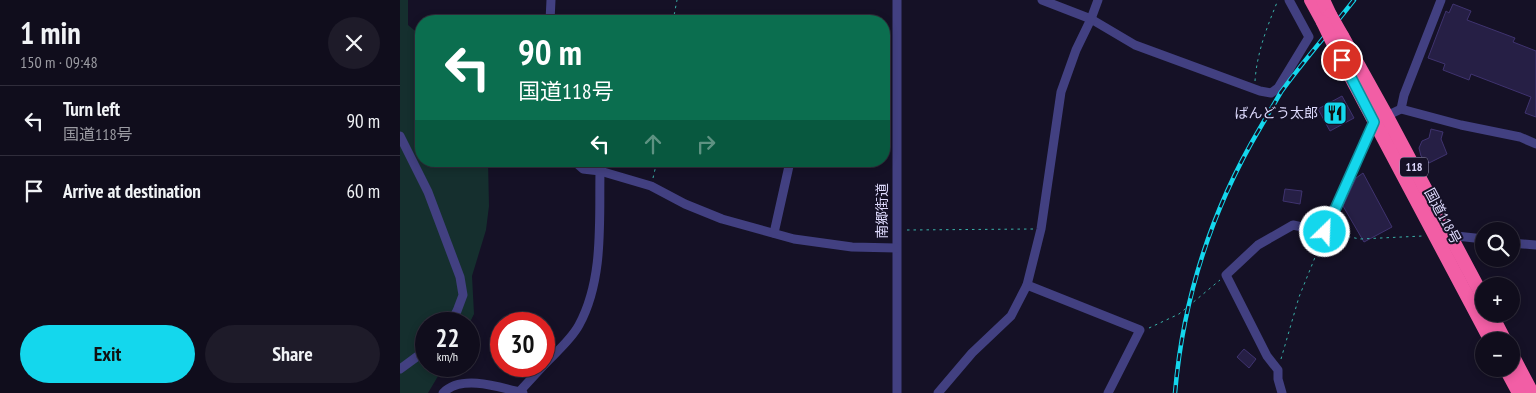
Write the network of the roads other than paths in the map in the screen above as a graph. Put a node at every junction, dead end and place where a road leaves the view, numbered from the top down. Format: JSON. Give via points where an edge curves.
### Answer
{"nodes":[{"id":1,"x":551,"y":0,"type":"edge"},
{"id":2,"x":897,"y":0,"type":"edge"},
{"id":3,"x":1042,"y":0,"type":"edge"},
{"id":4,"x":1098,"y":0,"type":"edge"},
{"id":5,"x":1289,"y":0,"type":"edge"},
{"id":6,"x":1311,"y":0,"type":"edge"},
{"id":7,"x":1323,"y":0,"type":"edge"},
{"id":8,"x":1441,"y":0,"type":"edge"},
{"id":9,"x":550,"y":15,"type":"edge"},
{"id":10,"x":1091,"y":19,"type":"junction"},
{"id":11,"x":1326,"y":19,"type":"junction"},
{"id":12,"x":1401,"y":109,"type":"junction"},
{"id":13,"x":1380,"y":119,"type":"junction"},
{"id":14,"x":400,"y":136,"type":"edge"},
{"id":15,"x":1536,"y":144,"type":"edge"},
{"id":16,"x":415,"y":166,"type":"edge"},
{"id":17,"x":416,"y":167,"type":"edge"},
{"id":18,"x":580,"y":167,"type":"edge"},
{"id":19,"x":789,"y":167,"type":"edge"},
{"id":20,"x":600,"y":171,"type":"junction"},
{"id":21,"x":774,"y":233,"type":"junction"},
{"id":22,"x":1450,"y":234,"type":"junction"},
{"id":23,"x":1435,"y":236,"type":"junction"},
{"id":24,"x":1475,"y":238,"type":"edge"},
{"id":25,"x":1520,"y":243,"type":"edge"},
{"id":26,"x":1536,"y":244,"type":"edge"},
{"id":27,"x":896,"y":248,"type":"junction"},
{"id":28,"x":1475,"y":282,"type":"edge"},
{"id":29,"x":1027,"y":286,"type":"junction"},
{"id":30,"x":457,"y":312,"type":"edge"},
{"id":31,"x":1486,"y":332,"type":"edge"},
{"id":32,"x":555,"y":353,"type":"edge"},
{"id":33,"x":415,"y":358,"type":"edge"},
{"id":34,"x":400,"y":369,"type":"edge"},
{"id":35,"x":1520,"y":370,"type":"edge"},
{"id":36,"x":534,"y":377,"type":"edge"},
{"id":37,"x":1510,"y":377,"type":"edge"},
{"id":38,"x":443,"y":393,"type":"edge"},
{"id":39,"x":521,"y":393,"type":"edge"},
{"id":40,"x":897,"y":393,"type":"edge"},
{"id":41,"x":938,"y":393,"type":"edge"},
{"id":42,"x":1108,"y":393,"type":"edge"},
{"id":43,"x":1282,"y":393,"type":"edge"},
{"id":44,"x":1519,"y":393,"type":"edge"},
{"id":45,"x":1532,"y":393,"type":"edge"}],
"edges":[{"from":1,"to":9,"type":"street"},
{"from":2,"to":27,"type":"street","name":"南郷街道"},
{"from":3,"to":10,"type":"street"},
{"from":4,"to":10,"type":"street"},
{"from":5,"to":10,"type":"street","via":[[1308,37],[1278,88],[1271,93],[1135,44]]},
{"from":6,"to":11,"type":"highway","name":"国道118号","number":"118"},
{"from":7,"to":11,"type":"highway","name":"国道118号","number":"118"},
{"from":8,"to":12,"type":"street"},
{"from":10,"to":29,"type":"street","via":[[1061,92],[1041,229]]},
{"from":11,"to":13,"type":"highway","name":"国道118号","number":"118","bridge":true},
{"from":12,"to":13,"type":"street"},
{"from":12,"to":15,"type":"street","via":[[1520,137]]},
{"from":13,"to":22,"type":"highway","name":"国道118号","number":"118"},
{"from":13,"to":23,"type":"highway","name":"国道118号","number":"118"},
{"from":13,"to":43,"type":"street","via":[[1325,232],[1293,225],[1258,245],[1226,276],[1267,356],[1278,370]]},
{"from":14,"to":16,"type":"street"},
{"from":17,"to":30,"type":"street","via":[[460,277],[463,295]]},
{"from":18,"to":20,"type":"street"},
{"from":19,"to":21,"type":"street"},
{"from":20,"to":21,"type":"street","via":[[651,186],[722,219]]},
{"from":20,"to":32,"type":"street","via":[[596,272],[578,327]]},
{"from":21,"to":27,"type":"street","via":[[852,247]]},
{"from":22,"to":23,"type":"street"},
{"from":22,"to":24,"type":"street"},
{"from":22,"to":28,"type":"highway","name":"国道118号","number":"118"},
{"from":23,"to":31,"type":"highway","name":"国道118号","number":"118"},
{"from":25,"to":26,"type":"street"},
{"from":27,"to":40,"type":"street","name":"南郷街道"},
{"from":29,"to":41,"type":"street","via":[[1011,316],[972,353]]},
{"from":29,"to":42,"type":"street","via":[[1140,330]]},
{"from":33,"to":34,"type":"street"},
{"from":35,"to":45,"type":"highway"},
{"from":36,"to":39,"type":"street"},
{"from":37,"to":44,"type":"highway"},
{"from":38,"to":39,"type":"street","via":[[453,385],[466,382]]}]}
